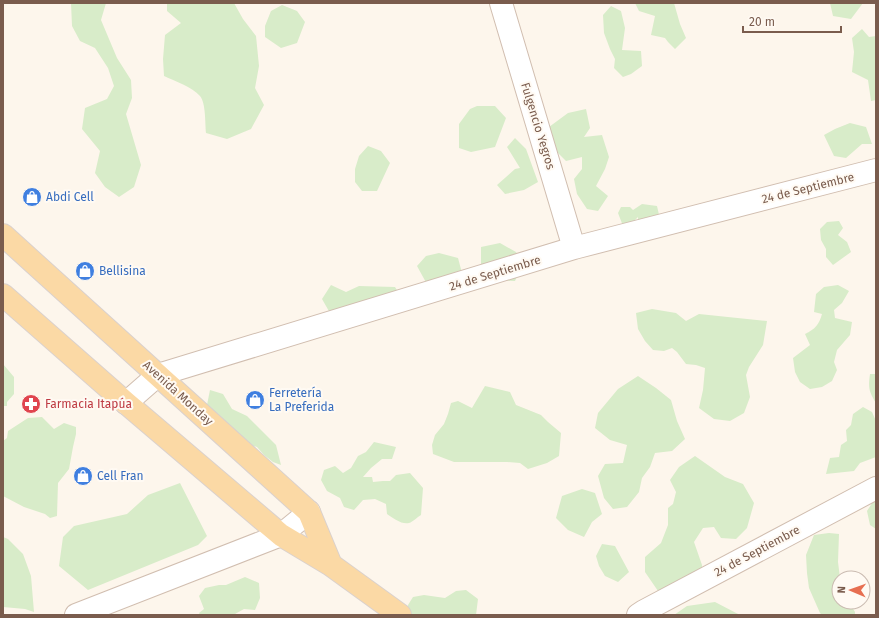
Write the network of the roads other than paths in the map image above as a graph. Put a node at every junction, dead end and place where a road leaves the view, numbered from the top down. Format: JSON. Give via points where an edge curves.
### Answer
{"nodes":[{"id":1,"x":501,"y":3,"type":"edge"},
{"id":2,"x":876,"y":170,"type":"edge"},
{"id":3,"x":3,"y":235,"type":"edge"},
{"id":4,"x":574,"y":248,"type":"junction"},
{"id":5,"x":3,"y":295,"type":"edge"},
{"id":6,"x":158,"y":375,"type":"junction"},
{"id":7,"x":126,"y":403,"type":"junction"},
{"id":8,"x":876,"y":488,"type":"edge"},
{"id":9,"x":309,"y":512,"type":"junction"},
{"id":10,"x":281,"y":535,"type":"junction"},
{"id":11,"x":331,"y":565,"type":"junction"},
{"id":12,"x":76,"y":615,"type":"edge"},
{"id":13,"x":400,"y":615,"type":"edge"},
{"id":14,"x":638,"y":615,"type":"edge"}],
"edges":[{"from":1,"to":4,"type":"street","name":"Fulgencio Yegros"},
{"from":2,"to":4,"type":"street","name":"24 de Septiembre"},
{"from":3,"to":6,"type":"main road","name":"Avenida Monday"},
{"from":4,"to":6,"type":"street","name":"24 de Septiembre"},
{"from":5,"to":7,"type":"main road"},
{"from":6,"to":7,"type":"street","name":"24 de Septiembre"},
{"from":6,"to":9,"type":"main road","name":"Avenida Monday"},
{"from":7,"to":10,"type":"main road"},
{"from":8,"to":14,"type":"street","name":"24 de Septiembre"},
{"from":9,"to":10,"type":"street"},
{"from":9,"to":11,"type":"main road","name":"Avenida Monday"},
{"from":10,"to":11,"type":"main road"},
{"from":10,"to":12,"type":"street"},
{"from":11,"to":13,"type":"main road"}]}
